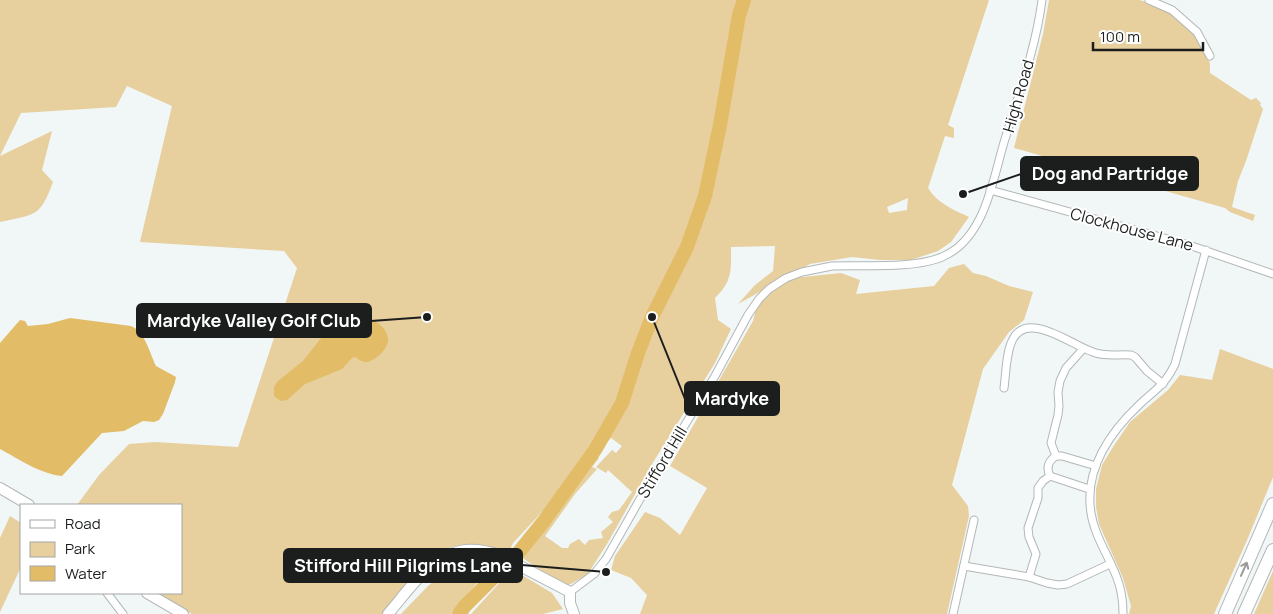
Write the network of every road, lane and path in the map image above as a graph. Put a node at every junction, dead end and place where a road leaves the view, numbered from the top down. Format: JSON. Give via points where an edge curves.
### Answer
{"nodes":[{"id":1,"x":1042,"y":0,"type":"edge"},
{"id":2,"x":1150,"y":0,"type":"edge"},
{"id":3,"x":1210,"y":56,"type":"dead end"},
{"id":4,"x":990,"y":190,"type":"junction"},
{"id":5,"x":1206,"y":250,"type":"junction"},
{"id":6,"x":1273,"y":274,"type":"edge"},
{"id":7,"x":1083,"y":349,"type":"junction"},
{"id":8,"x":1163,"y":384,"type":"junction"},
{"id":9,"x":1004,"y":388,"type":"dead end"},
{"id":10,"x":1056,"y":456,"type":"junction"},
{"id":11,"x":1096,"y":466,"type":"junction"},
{"id":12,"x":1050,"y":476,"type":"junction"},
{"id":13,"x":0,"y":488,"type":"edge"},
{"id":14,"x":1089,"y":489,"type":"junction"},
{"id":15,"x":27,"y":504,"type":"edge"},
{"id":16,"x":1273,"y":504,"type":"edge"},
{"id":17,"x":974,"y":520,"type":"dead end"},
{"id":18,"x":1273,"y":550,"type":"edge"},
{"id":19,"x":1110,"y":564,"type":"junction"},
{"id":20,"x":964,"y":566,"type":"junction"},
{"id":21,"x":1029,"y":577,"type":"junction"},
{"id":22,"x":570,"y":592,"type":"junction"},
{"id":23,"x":108,"y":594,"type":"edge"},
{"id":24,"x":148,"y":594,"type":"edge"},
{"id":25,"x":169,"y":611,"type":"edge"},
{"id":26,"x":123,"y":614,"type":"edge"},
{"id":27,"x":183,"y":614,"type":"edge"},
{"id":28,"x":388,"y":614,"type":"edge"},
{"id":29,"x":574,"y":614,"type":"edge"},
{"id":30,"x":952,"y":614,"type":"edge"},
{"id":31,"x":1123,"y":614,"type":"edge"},
{"id":32,"x":1224,"y":614,"type":"edge"},
{"id":33,"x":1244,"y":614,"type":"edge"}],
"edges":[{"from":1,"to":4,"type":"street","name":"High Road","via":[[1035,38]]},
{"from":2,"to":3,"type":"street","via":[[1172,10],[1197,32]]},
{"from":4,"to":5,"type":"street","name":"Clockhouse Lane"},
{"from":4,"to":22,"type":"street","name":"Stifford Hill","via":[[980,218],[967,239],[946,256],[924,263],[818,268],[786,278],[764,294],[748,315],[606,559],[594,574]]},
{"from":5,"to":6,"type":"street","name":"Clockhouse Lane"},
{"from":5,"to":8,"type":"street","via":[[1175,364]]},
{"from":7,"to":8,"type":"street","via":[[1106,355],[1131,355]]},
{"from":7,"to":9,"type":"street","via":[[1038,328],[1024,329],[1013,338],[1010,346]]},
{"from":7,"to":10,"type":"street","via":[[1060,380],[1058,415],[1051,438]]},
{"from":8,"to":11,"type":"street","via":[[1113,433]]},
{"from":10,"to":11,"type":"street"},
{"from":10,"to":12,"type":"street","via":[[1048,464]]},
{"from":11,"to":14,"type":"street"},
{"from":12,"to":14,"type":"street"},
{"from":12,"to":21,"type":"street","via":[[1038,488],[1028,528],[1036,554]]},
{"from":13,"to":15,"type":"main road"},
{"from":14,"to":19,"type":"street","via":[[1092,521]]},
{"from":32,"to":16,"type":"highway","one_way":true},
{"from":17,"to":20,"type":"street"},
{"from":18,"to":33,"type":"highway"},
{"from":19,"to":21,"type":"street","via":[[1067,584],[1047,584]]},
{"from":19,"to":31,"type":"street","via":[[1118,582]]},
{"from":20,"to":21,"type":"street"},
{"from":20,"to":30,"type":"street"},
{"from":22,"to":28,"type":"main road","via":[[499,555],[468,550],[444,557]]},
{"from":22,"to":29,"type":"main road"},
{"from":23,"to":26,"type":"street"},
{"from":24,"to":25,"type":"main road"},
{"from":25,"to":27,"type":"main road"}]}
